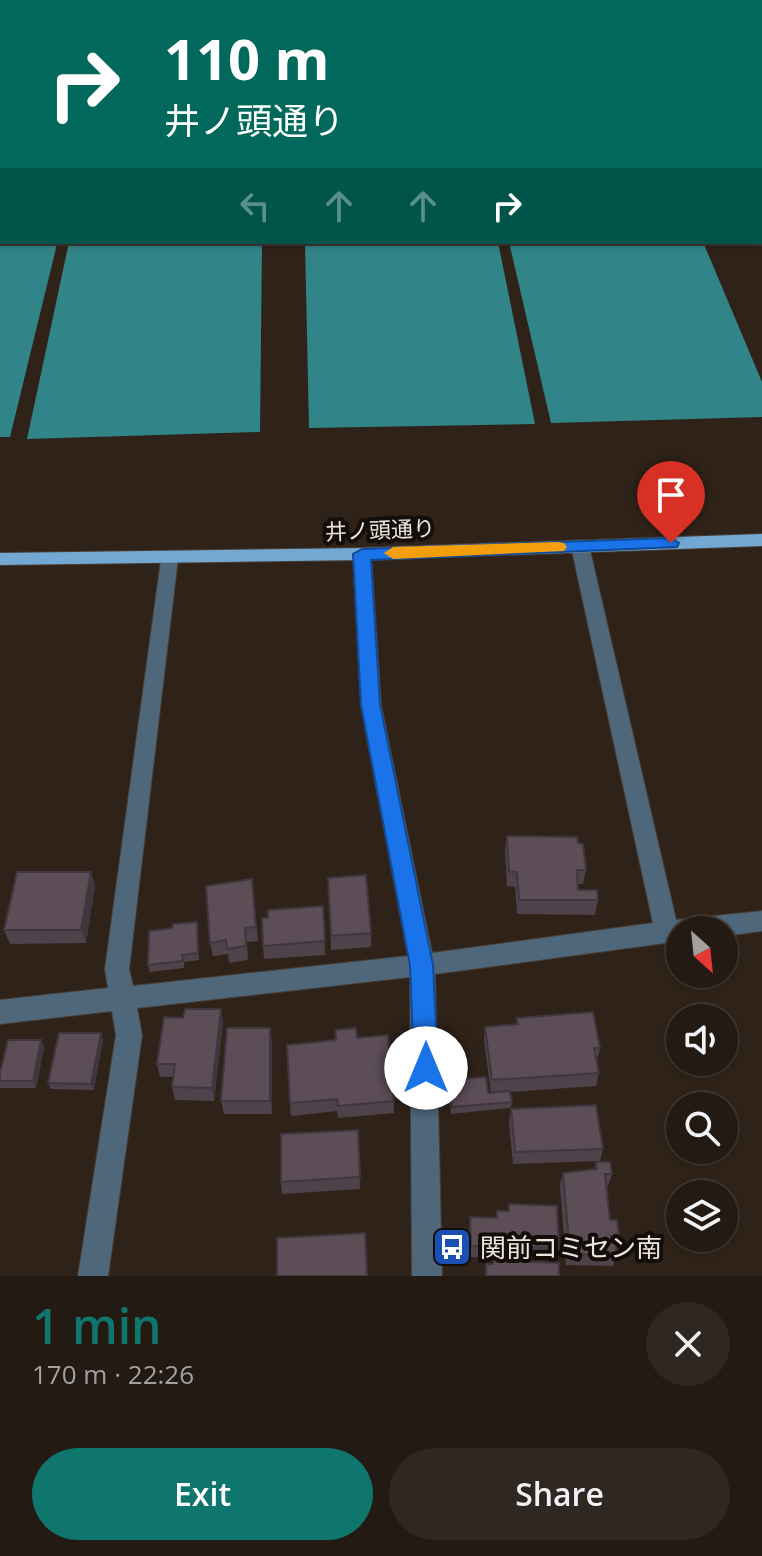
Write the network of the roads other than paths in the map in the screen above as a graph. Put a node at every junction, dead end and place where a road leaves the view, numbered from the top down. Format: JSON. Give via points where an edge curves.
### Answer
{"nodes":[{"id":1,"x":762,"y":540,"type":"edge"},
{"id":2,"x":580,"y":546,"type":"junction"},
{"id":3,"x":362,"y":554,"type":"junction"},
{"id":4,"x":169,"y":558,"type":"junction"},
{"id":5,"x":0,"y":559,"type":"edge"},
{"id":6,"x":672,"y":916,"type":"edge"},
{"id":7,"x":762,"y":921,"type":"edge"},
{"id":8,"x":738,"y":924,"type":"edge"},
{"id":9,"x":666,"y":932,"type":"edge"},
{"id":10,"x":422,"y":965,"type":"junction"},
{"id":11,"x":124,"y":998,"type":"junction"},
{"id":12,"x":0,"y":1012,"type":"edge"},
{"id":13,"x":93,"y":1276,"type":"edge"},
{"id":14,"x":427,"y":1276,"type":"edge"}],
"edges":[{"from":1,"to":2,"type":"main road","name":"井ノ頭通り"},
{"from":2,"to":3,"type":"main road","name":"井ノ頭通り"},
{"from":2,"to":6,"type":"street"},
{"from":3,"to":4,"type":"main road","name":"井ノ頭通り"},
{"from":3,"to":10,"type":"street","via":[[371,705]]},
{"from":4,"to":5,"type":"main road","name":"井ノ頭通り"},
{"from":4,"to":11,"type":"street","via":[[117,969]]},
{"from":7,"to":8,"type":"street"},
{"from":9,"to":10,"type":"street"},
{"from":10,"to":11,"type":"street"},
{"from":10,"to":14,"type":"street"},
{"from":11,"to":12,"type":"street"},
{"from":11,"to":13,"type":"street","via":[[129,1035]]}]}
